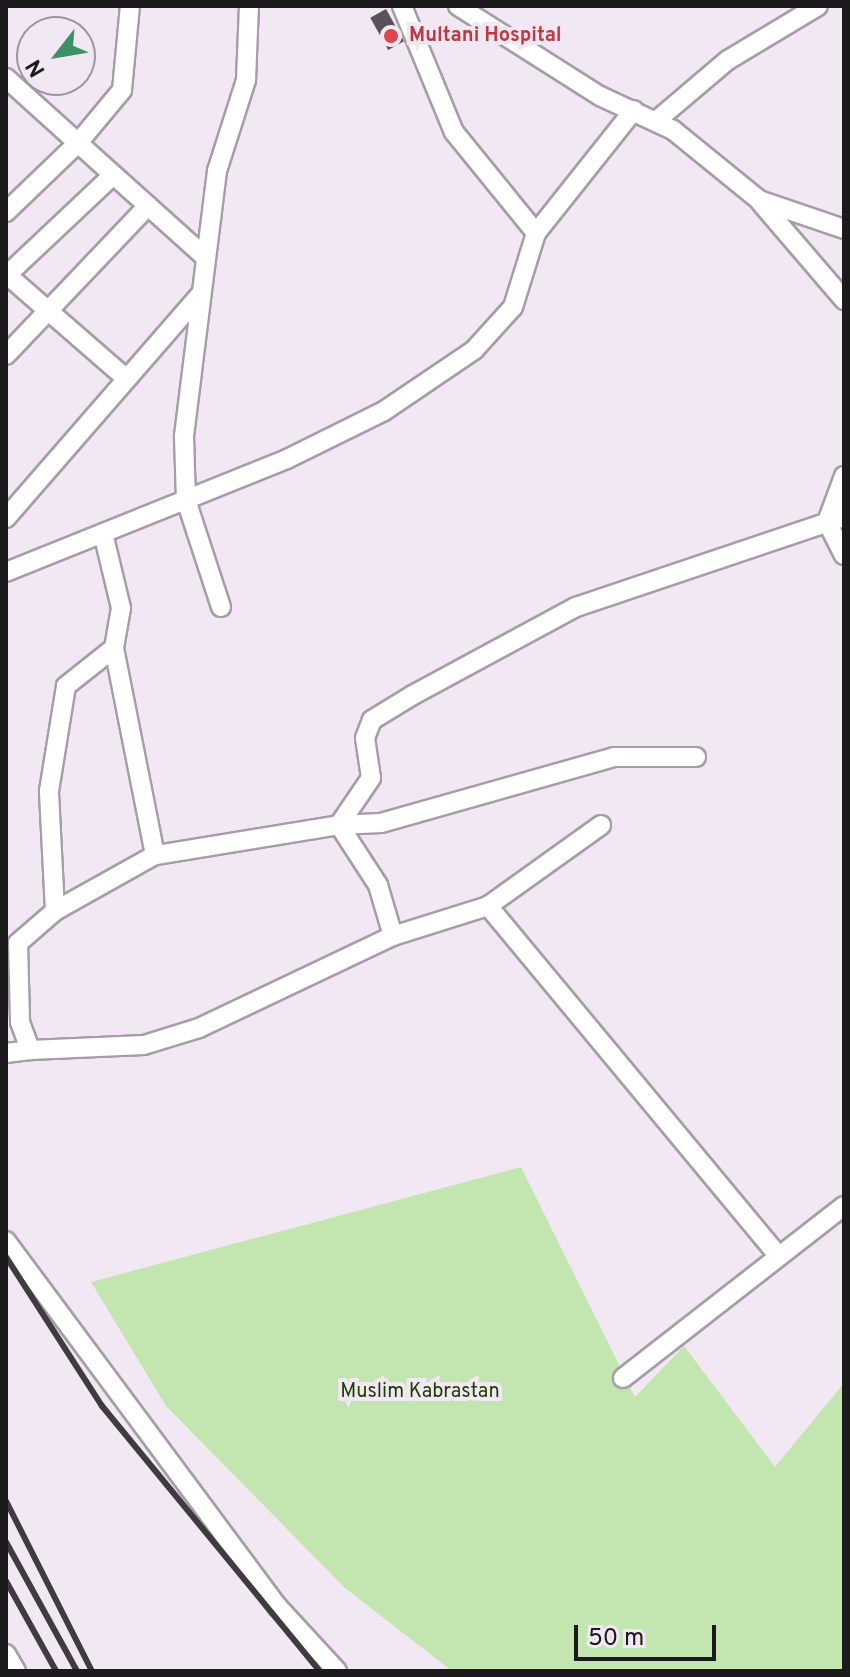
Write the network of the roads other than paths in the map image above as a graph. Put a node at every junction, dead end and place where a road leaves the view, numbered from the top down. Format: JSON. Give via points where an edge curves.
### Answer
{"nodes":[{"id":1,"x":130,"y":6,"type":"edge"},
{"id":2,"x":249,"y":6,"type":"edge"},
{"id":3,"x":402,"y":6,"type":"edge"},
{"id":4,"x":458,"y":6,"type":"edge"},
{"id":5,"x":818,"y":6,"type":"edge"},
{"id":6,"x":6,"y":78,"type":"edge"},
{"id":7,"x":634,"y":110,"type":"junction"},
{"id":8,"x":656,"y":121,"type":"junction"},
{"id":9,"x":78,"y":143,"type":"junction"},
{"id":10,"x":113,"y":175,"type":"junction"},
{"id":11,"x":759,"y":200,"type":"junction"},
{"id":12,"x":148,"y":206,"type":"junction"},
{"id":13,"x":6,"y":212,"type":"edge"},
{"id":14,"x":844,"y":229,"type":"edge"},
{"id":15,"x":536,"y":233,"type":"junction"},
{"id":16,"x":206,"y":258,"type":"junction"},
{"id":17,"x":7,"y":274,"type":"edge"},
{"id":18,"x":201,"y":294,"type":"junction"},
{"id":19,"x":844,"y":300,"type":"edge"},
{"id":20,"x":44,"y":308,"type":"junction"},
{"id":21,"x":6,"y":355,"type":"edge"},
{"id":22,"x":127,"y":379,"type":"junction"},
{"id":23,"x":844,"y":476,"type":"edge"},
{"id":24,"x":186,"y":500,"type":"junction"},
{"id":25,"x":6,"y":518,"type":"edge"},
{"id":26,"x":836,"y":519,"type":"edge"},
{"id":27,"x":103,"y":533,"type":"junction"},
{"id":28,"x":844,"y":555,"type":"edge"},
{"id":29,"x":6,"y":572,"type":"edge"},
{"id":30,"x":221,"y":607,"type":"dead end"},
{"id":31,"x":114,"y":648,"type":"junction"},
{"id":32,"x":696,"y":757,"type":"dead end"},
{"id":33,"x":339,"y":825,"type":"junction"},
{"id":34,"x":601,"y":825,"type":"dead end"},
{"id":35,"x":155,"y":855,"type":"junction"},
{"id":36,"x":488,"y":906,"type":"junction"},
{"id":37,"x":55,"y":911,"type":"junction"},
{"id":38,"x":393,"y":936,"type":"junction"},
{"id":39,"x":30,"y":1050,"type":"junction"},
{"id":40,"x":6,"y":1053,"type":"edge"},
{"id":41,"x":844,"y":1206,"type":"edge"},
{"id":42,"x":6,"y":1241,"type":"edge"},
{"id":43,"x":777,"y":1254,"type":"junction"},
{"id":44,"x":623,"y":1378,"type":"dead end"},
{"id":45,"x":6,"y":1654,"type":"edge"},
{"id":46,"x":16,"y":1671,"type":"edge"},
{"id":47,"x":337,"y":1671,"type":"edge"}],
"edges":[{"from":1,"to":9,"type":"street","via":[[122,90]]},
{"from":2,"to":16,"type":"street","via":[[246,80],[217,171]]},
{"from":3,"to":15,"type":"street","via":[[454,132]]},
{"from":4,"to":7,"type":"street","via":[[600,96]]},
{"from":5,"to":8,"type":"street","via":[[728,60]]},
{"from":6,"to":9,"type":"street"},
{"from":7,"to":8,"type":"street"},
{"from":7,"to":15,"type":"street"},
{"from":8,"to":11,"type":"street"},
{"from":9,"to":10,"type":"street"},
{"from":9,"to":13,"type":"street"},
{"from":10,"to":12,"type":"street"},
{"from":10,"to":17,"type":"street"},
{"from":11,"to":14,"type":"street"},
{"from":11,"to":19,"type":"street"},
{"from":12,"to":16,"type":"street"},
{"from":12,"to":20,"type":"street"},
{"from":15,"to":24,"type":"street","via":[[513,307],[474,350],[384,411]]},
{"from":16,"to":18,"type":"street"},
{"from":17,"to":20,"type":"street"},
{"from":18,"to":22,"type":"street"},
{"from":18,"to":24,"type":"street","via":[[184,436]]},
{"from":20,"to":21,"type":"street"},
{"from":20,"to":22,"type":"street"},
{"from":22,"to":25,"type":"street"},
{"from":23,"to":26,"type":"street"},
{"from":24,"to":27,"type":"street"},
{"from":24,"to":30,"type":"street"},
{"from":26,"to":28,"type":"street"},
{"from":26,"to":33,"type":"street","via":[[576,607],[372,720],[365,738],[371,778]]},
{"from":27,"to":29,"type":"street"},
{"from":27,"to":31,"type":"street","via":[[121,608]]},
{"from":31,"to":35,"type":"street"},
{"from":31,"to":37,"type":"street","via":[[66,686],[49,791]]},
{"from":32,"to":33,"type":"street","via":[[614,757],[381,823]]},
{"from":33,"to":35,"type":"street"},
{"from":33,"to":38,"type":"street","via":[[378,885]]},
{"from":34,"to":36,"type":"street"},
{"from":35,"to":37,"type":"street"},
{"from":36,"to":38,"type":"street"},
{"from":36,"to":43,"type":"street"},
{"from":37,"to":39,"type":"street","via":[[18,943],[20,1022]]},
{"from":38,"to":39,"type":"street","via":[[199,1028],[144,1045]]},
{"from":39,"to":40,"type":"street"},
{"from":41,"to":43,"type":"street"},
{"from":42,"to":47,"type":"street","via":[[278,1607]]},
{"from":43,"to":44,"type":"street"},
{"from":45,"to":46,"type":"street"}]}
